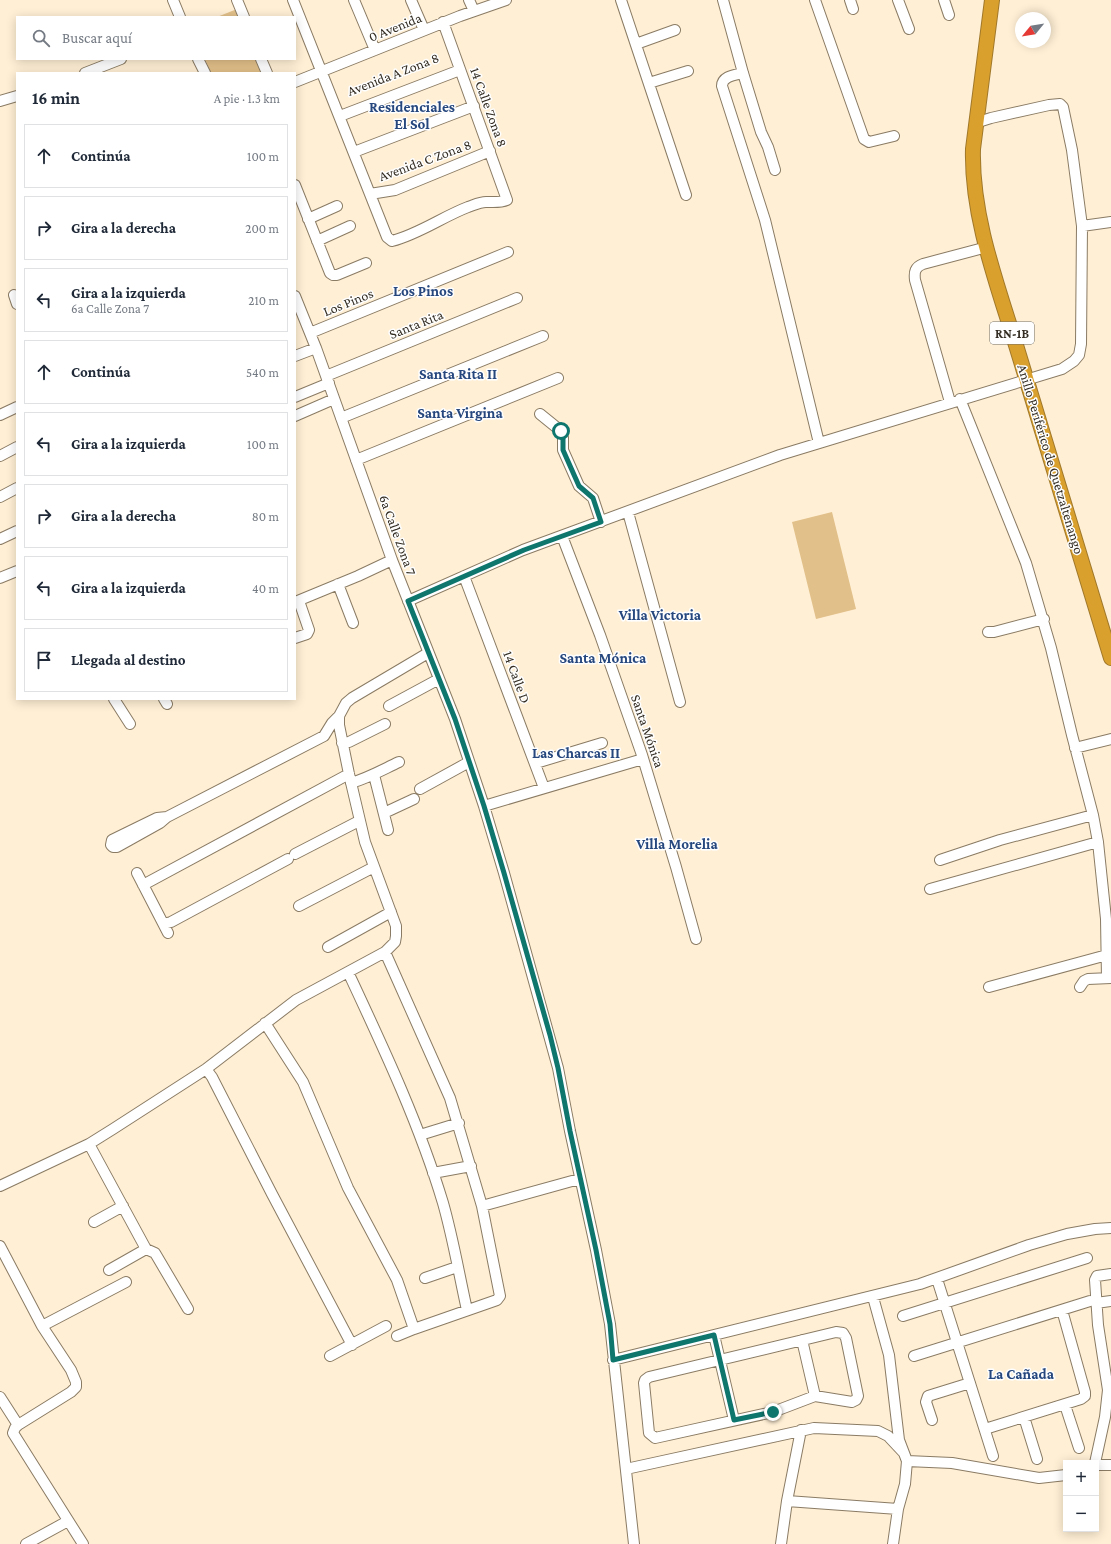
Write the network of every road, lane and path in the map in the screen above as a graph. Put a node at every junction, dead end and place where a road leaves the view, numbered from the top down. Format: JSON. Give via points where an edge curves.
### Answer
{"nodes":[{"id":1,"x":173,"y":0,"type":"edge"},
{"id":2,"x":237,"y":0,"type":"edge"},
{"id":3,"x":293,"y":0,"type":"edge"},
{"id":4,"x":354,"y":0,"type":"edge"},
{"id":5,"x":411,"y":0,"type":"edge"},
{"id":6,"x":469,"y":0,"type":"edge"},
{"id":7,"x":506,"y":0,"type":"edge"},
{"id":8,"x":621,"y":0,"type":"edge"},
{"id":9,"x":723,"y":0,"type":"edge"},
{"id":10,"x":815,"y":0,"type":"edge"},
{"id":11,"x":898,"y":0,"type":"edge"},
{"id":12,"x":944,"y":0,"type":"edge"},
{"id":13,"x":993,"y":0,"type":"edge"},
{"id":14,"x":474,"y":11,"type":"junction"},
{"id":15,"x":949,"y":15,"type":"dead end"},
{"id":16,"x":180,"y":16,"type":"edge"},
{"id":17,"x":244,"y":16,"type":"edge"},
{"id":18,"x":443,"y":22,"type":"junction"},
{"id":19,"x":909,"y":29,"type":"dead end"},
{"id":20,"x":424,"y":30,"type":"junction"},
{"id":21,"x":676,"y":30,"type":"dead end"},
{"id":22,"x":636,"y":44,"type":"junction"},
{"id":23,"x":375,"y":50,"type":"junction"},
{"id":24,"x":118,"y":60,"type":"edge"},
{"id":25,"x":198,"y":60,"type":"edge"},
{"id":26,"x":261,"y":60,"type":"edge"},
{"id":27,"x":459,"y":67,"type":"junction"},
{"id":28,"x":322,"y":71,"type":"junction"},
{"id":29,"x":688,"y":71,"type":"dead end"},
{"id":30,"x":88,"y":72,"type":"edge"},
{"id":31,"x":204,"y":72,"type":"edge"},
{"id":32,"x":267,"y":72,"type":"edge"},
{"id":33,"x":743,"y":73,"type":"junction"},
{"id":34,"x":296,"y":82,"type":"edge"},
{"id":35,"x":649,"y":83,"type":"junction"},
{"id":36,"x":16,"y":96,"type":"edge"},
{"id":37,"x":0,"y":101,"type":"edge"},
{"id":38,"x":475,"y":109,"type":"junction"},
{"id":39,"x":338,"y":113,"type":"junction"},
{"id":40,"x":976,"y":122,"type":"junction"},
{"id":41,"x":894,"y":136,"type":"dead end"},
{"id":42,"x":490,"y":151,"type":"junction"},
{"id":43,"x":355,"y":155,"type":"junction"},
{"id":44,"x":775,"y":170,"type":"dead end"},
{"id":45,"x":296,"y":188,"type":"edge"},
{"id":46,"x":370,"y":194,"type":"junction"},
{"id":47,"x":686,"y":195,"type":"dead end"},
{"id":48,"x":337,"y":206,"type":"dead end"},
{"id":49,"x":308,"y":219,"type":"junction"},
{"id":50,"x":1111,"y":222,"type":"edge"},
{"id":51,"x":350,"y":226,"type":"dead end"},
{"id":52,"x":1082,"y":226,"type":"junction"},
{"id":53,"x":317,"y":241,"type":"junction"},
{"id":54,"x":987,"y":247,"type":"junction"},
{"id":55,"x":508,"y":252,"type":"dead end"},
{"id":56,"x":366,"y":262,"type":"dead end"},
{"id":57,"x":296,"y":298,"type":"edge"},
{"id":58,"x":517,"y":298,"type":"dead end"},
{"id":59,"x":310,"y":333,"type":"junction"},
{"id":60,"x":543,"y":336,"type":"dead end"},
{"id":61,"x":316,"y":348,"type":"junction"},
{"id":62,"x":296,"y":356,"type":"edge"},
{"id":63,"x":558,"y":378,"type":"dead end"},
{"id":64,"x":327,"y":380,"type":"junction"},
{"id":65,"x":1027,"y":380,"type":"junction"},
{"id":66,"x":296,"y":396,"type":"edge"},
{"id":67,"x":960,"y":399,"type":"junction"},
{"id":68,"x":334,"y":400,"type":"junction"},
{"id":69,"x":950,"y":402,"type":"junction"},
{"id":70,"x":16,"y":407,"type":"edge"},
{"id":71,"x":540,"y":414,"type":"dead end"},
{"id":72,"x":0,"y":415,"type":"edge"},
{"id":73,"x":296,"y":416,"type":"edge"},
{"id":74,"x":341,"y":418,"type":"junction"},
{"id":75,"x":819,"y":443,"type":"junction"},
{"id":76,"x":16,"y":448,"type":"edge"},
{"id":77,"x":0,"y":456,"type":"edge"},
{"id":78,"x":356,"y":460,"type":"junction"},
{"id":79,"x":16,"y":489,"type":"edge"},
{"id":80,"x":0,"y":497,"type":"edge"},
{"id":81,"x":628,"y":512,"type":"junction"},
{"id":82,"x":601,"y":522,"type":"junction"},
{"id":83,"x":16,"y":531,"type":"edge"},
{"id":84,"x":562,"y":536,"type":"junction"},
{"id":85,"x":0,"y":539,"type":"edge"},
{"id":86,"x":392,"y":560,"type":"junction"},
{"id":87,"x":16,"y":571,"type":"edge"},
{"id":88,"x":464,"y":576,"type":"junction"},
{"id":89,"x":0,"y":578,"type":"edge"},
{"id":90,"x":338,"y":584,"type":"junction"},
{"id":91,"x":408,"y":601,"type":"junction"},
{"id":92,"x":297,"y":602,"type":"edge"},
{"id":93,"x":1044,"y":619,"type":"junction"},
{"id":94,"x":352,"y":623,"type":"dead end"},
{"id":95,"x":988,"y":632,"type":"dead end"},
{"id":96,"x":296,"y":638,"type":"edge"},
{"id":97,"x":428,"y":653,"type":"junction"},
{"id":98,"x":1111,"y":657,"type":"edge"},
{"id":99,"x":439,"y":679,"type":"junction"},
{"id":100,"x":115,"y":700,"type":"edge"},
{"id":101,"x":680,"y":702,"type":"dead end"},
{"id":102,"x":390,"y":706,"type":"dead end"},
{"id":103,"x":339,"y":716,"type":"junction"},
{"id":104,"x":130,"y":724,"type":"dead end"},
{"id":105,"x":385,"y":724,"type":"dead end"},
{"id":106,"x":1111,"y":739,"type":"edge"},
{"id":107,"x":342,"y":743,"type":"junction"},
{"id":108,"x":602,"y":743,"type":"dead end"},
{"id":109,"x":1076,"y":748,"type":"junction"},
{"id":110,"x":643,"y":759,"type":"junction"},
{"id":111,"x":399,"y":762,"type":"dead end"},
{"id":112,"x":469,"y":762,"type":"junction"},
{"id":113,"x":536,"y":764,"type":"junction"},
{"id":114,"x":374,"y":775,"type":"junction"},
{"id":115,"x":350,"y":778,"type":"junction"},
{"id":116,"x":544,"y":788,"type":"junction"},
{"id":117,"x":420,"y":789,"type":"dead end"},
{"id":118,"x":414,"y":799,"type":"dead end"},
{"id":119,"x":484,"y":806,"type":"junction"},
{"id":120,"x":384,"y":813,"type":"junction"},
{"id":121,"x":1093,"y":815,"type":"junction"},
{"id":122,"x":167,"y":817,"type":"junction"},
{"id":123,"x":359,"y":821,"type":"junction"},
{"id":124,"x":388,"y":830,"type":"dead end"},
{"id":125,"x":1098,"y":842,"type":"junction"},
{"id":126,"x":940,"y":860,"type":"dead end"},
{"id":127,"x":374,"y":867,"type":"junction"},
{"id":128,"x":137,"y":873,"type":"dead end"},
{"id":129,"x":143,"y":885,"type":"junction"},
{"id":130,"x":930,"y":889,"type":"dead end"},
{"id":131,"x":299,"y":906,"type":"dead end"},
{"id":132,"x":391,"y":912,"type":"junction"},
{"id":133,"x":696,"y":938,"type":"dead end"},
{"id":134,"x":328,"y":946,"type":"dead end"},
{"id":135,"x":385,"y":952,"type":"junction"},
{"id":136,"x":1107,"y":955,"type":"junction"},
{"id":137,"x":348,"y":972,"type":"junction"},
{"id":138,"x":1109,"y":978,"type":"edge"},
{"id":139,"x":989,"y":987,"type":"dead end"},
{"id":140,"x":1080,"y":988,"type":"dead end"},
{"id":141,"x":265,"y":1023,"type":"junction"},
{"id":142,"x":206,"y":1069,"type":"junction"},
{"id":143,"x":459,"y":1123,"type":"junction"},
{"id":144,"x":420,"y":1135,"type":"junction"},
{"id":145,"x":89,"y":1144,"type":"junction"},
{"id":146,"x":471,"y":1166,"type":"junction"},
{"id":147,"x":433,"y":1173,"type":"junction"},
{"id":148,"x":581,"y":1181,"type":"junction"},
{"id":149,"x":0,"y":1186,"type":"edge"},
{"id":150,"x":122,"y":1206,"type":"junction"},
{"id":151,"x":482,"y":1206,"type":"junction"},
{"id":152,"x":94,"y":1222,"type":"dead end"},
{"id":153,"x":1111,"y":1231,"type":"edge"},
{"id":154,"x":0,"y":1246,"type":"edge"},
{"id":155,"x":146,"y":1249,"type":"junction"},
{"id":156,"x":1087,"y":1258,"type":"dead end"},
{"id":157,"x":457,"y":1267,"type":"junction"},
{"id":158,"x":109,"y":1270,"type":"dead end"},
{"id":159,"x":1111,"y":1274,"type":"edge"},
{"id":160,"x":425,"y":1278,"type":"dead end"},
{"id":161,"x":937,"y":1279,"type":"junction"},
{"id":162,"x":126,"y":1282,"type":"dead end"},
{"id":163,"x":873,"y":1296,"type":"junction"},
{"id":164,"x":1093,"y":1302,"type":"junction"},
{"id":165,"x":1111,"y":1302,"type":"edge"},
{"id":166,"x":944,"y":1303,"type":"junction"},
{"id":167,"x":188,"y":1309,"type":"dead end"},
{"id":168,"x":466,"y":1310,"type":"junction"},
{"id":169,"x":1062,"y":1310,"type":"junction"},
{"id":170,"x":903,"y":1316,"type":"dead end"},
{"id":171,"x":42,"y":1326,"type":"junction"},
{"id":172,"x":386,"y":1326,"type":"dead end"},
{"id":173,"x":414,"y":1328,"type":"junction"},
{"id":174,"x":714,"y":1335,"type":"junction"},
{"id":175,"x":397,"y":1336,"type":"dead end"},
{"id":176,"x":802,"y":1340,"type":"junction"},
{"id":177,"x":957,"y":1343,"type":"junction"},
{"id":178,"x":352,"y":1345,"type":"junction"},
{"id":179,"x":330,"y":1356,"type":"dead end"},
{"id":180,"x":914,"y":1356,"type":"dead end"},
{"id":181,"x":613,"y":1360,"type":"junction"},
{"id":182,"x":720,"y":1360,"type":"junction"},
{"id":183,"x":970,"y":1383,"type":"junction"},
{"id":184,"x":815,"y":1396,"type":"junction"},
{"id":185,"x":0,"y":1397,"type":"edge"},
{"id":186,"x":1065,"y":1404,"type":"junction"},
{"id":187,"x":1024,"y":1417,"type":"junction"},
{"id":188,"x":1108,"y":1417,"type":"edge"},
{"id":189,"x":734,"y":1420,"type":"junction"},
{"id":190,"x":932,"y":1420,"type":"dead end"},
{"id":191,"x":18,"y":1425,"type":"junction"},
{"id":192,"x":985,"y":1429,"type":"junction"},
{"id":193,"x":800,"y":1430,"type":"junction"},
{"id":194,"x":1079,"y":1448,"type":"dead end"},
{"id":195,"x":905,"y":1456,"type":"junction"},
{"id":196,"x":993,"y":1456,"type":"dead end"},
{"id":197,"x":1037,"y":1459,"type":"dead end"},
{"id":198,"x":1096,"y":1460,"type":"edge"},
{"id":199,"x":1099,"y":1464,"type":"edge"},
{"id":200,"x":1111,"y":1465,"type":"edge"},
{"id":201,"x":626,"y":1469,"type":"junction"},
{"id":202,"x":1063,"y":1476,"type":"edge"},
{"id":203,"x":787,"y":1501,"type":"junction"},
{"id":204,"x":898,"y":1509,"type":"junction"},
{"id":205,"x":68,"y":1521,"type":"junction"},
{"id":206,"x":26,"y":1544,"type":"edge"},
{"id":207,"x":83,"y":1544,"type":"edge"},
{"id":208,"x":634,"y":1544,"type":"edge"},
{"id":209,"x":782,"y":1544,"type":"edge"},
{"id":210,"x":894,"y":1544,"type":"edge"}],
"edges":[{"from":1,"to":16,"type":"street"},
{"from":2,"to":17,"type":"street"},
{"from":3,"to":28,"type":"street"},
{"from":4,"to":23,"type":"street"},
{"from":5,"to":20,"type":"street"},
{"from":6,"to":14,"type":"street"},
{"from":7,"to":14,"type":"street","name":"0 Avenida"},
{"from":8,"to":22,"type":"street"},
{"from":9,"to":33,"type":"street"},
{"from":10,"to":41,"type":"street","via":[[864,139],[869,142]]},
{"from":11,"to":19,"type":"street"},
{"from":12,"to":15,"type":"street"},
{"from":13,"to":40,"type":"highway","name":"Anillo Periférico de Quetzaltenango","number":"RN-1B"},
{"from":14,"to":18,"type":"street","name":"0 Avenida"},
{"from":18,"to":20,"type":"street","name":"0 Avenida"},
{"from":18,"to":27,"type":"street","name":"14 Calle Zona 8"},
{"from":20,"to":23,"type":"street","name":"0 Avenida"},
{"from":21,"to":22,"type":"street"},
{"from":22,"to":35,"type":"street"},
{"from":23,"to":28,"type":"street","name":"0 Avenida"},
{"from":24,"to":30,"type":"street"},
{"from":25,"to":31,"type":"street"},
{"from":26,"to":32,"type":"street"},
{"from":27,"to":38,"type":"street","name":"14 Calle Zona 8"},
{"from":27,"to":39,"type":"street","name":"Avenida A Zona 8"},
{"from":28,"to":34,"type":"street","name":"0 Avenida"},
{"from":28,"to":39,"type":"street"},
{"from":29,"to":35,"type":"street"},
{"from":33,"to":44,"type":"street"},
{"from":33,"to":75,"type":"street","via":[[723,80],[722,86],[765,220]]},
{"from":35,"to":47,"type":"street"},
{"from":36,"to":37,"type":"street"},
{"from":38,"to":42,"type":"street","name":"14 Calle Zona 8"},
{"from":38,"to":43,"type":"street"},
{"from":39,"to":43,"type":"street"},
{"from":40,"to":52,"type":"street","via":[[1049,105],[1062,106],[1072,150]]},
{"from":40,"to":54,"type":"highway","name":"Anillo Periférico de Quetzaltenango","number":"RN-1B","via":[[973,160],[975,190]]},
{"from":42,"to":46,"type":"street","name":"Avenida C Zona 8","via":[[395,190]]},
{"from":42,"to":46,"type":"street","name":"14 Calle Zona 8","via":[[507,200],[502,202],[484,202],[390,240]]},
{"from":43,"to":46,"type":"street"},
{"from":45,"to":49,"type":"street"},
{"from":48,"to":49,"type":"street"},
{"from":49,"to":53,"type":"street"},
{"from":50,"to":52,"type":"street"},
{"from":51,"to":53,"type":"street"},
{"from":52,"to":65,"type":"street","via":[[1080,350],[1071,364]]},
{"from":53,"to":56,"type":"street","via":[[328,271],[332,275]]},
{"from":54,"to":65,"type":"highway","name":"Anillo Periférico de Quetzaltenango","number":"RN-1B"},
{"from":54,"to":69,"type":"street","via":[[923,264],[916,267],[915,271],[915,280]]},
{"from":55,"to":59,"type":"street","name":"Los Pinos"},
{"from":57,"to":59,"type":"street","name":"6a Calle Zona 7"},
{"from":58,"to":64,"type":"street","name":"Santa Rita"},
{"from":59,"to":61,"type":"street","name":"6a Calle Zona 7"},
{"from":60,"to":74,"type":"street"},
{"from":61,"to":62,"type":"street"},
{"from":61,"to":64,"type":"street","name":"6a Calle Zona 7"},
{"from":63,"to":78,"type":"street"},
{"from":64,"to":66,"type":"street","name":"Santa Rita"},
{"from":64,"to":68,"type":"street","name":"6a Calle Zona 7"},
{"from":65,"to":67,"type":"street"},
{"from":65,"to":98,"type":"highway","name":"Anillo Periférico de Quetzaltenango","number":"RN-1B"},
{"from":67,"to":69,"type":"street"},
{"from":67,"to":93,"type":"street","via":[[1024,557]]},
{"from":68,"to":73,"type":"street"},
{"from":68,"to":74,"type":"street","name":"6a Calle Zona 7"},
{"from":69,"to":75,"type":"street"},
{"from":70,"to":72,"type":"street"},
{"from":71,"to":82,"type":"street","via":[[561,431],[563,450],[579,486],[593,498]]},
{"from":74,"to":78,"type":"street","name":"6a Calle Zona 7"},
{"from":75,"to":81,"type":"street"},
{"from":76,"to":77,"type":"street"},
{"from":78,"to":86,"type":"street","name":"6a Calle Zona 7"},
{"from":79,"to":80,"type":"street"},
{"from":81,"to":82,"type":"street"},
{"from":81,"to":101,"type":"street"},
{"from":82,"to":84,"type":"street"},
{"from":83,"to":85,"type":"street"},
{"from":84,"to":88,"type":"street"},
{"from":84,"to":110,"type":"street","name":"Santa Mónica"},
{"from":86,"to":90,"type":"street"},
{"from":86,"to":91,"type":"street","name":"6a Calle Zona 7"},
{"from":87,"to":89,"type":"street"},
{"from":88,"to":91,"type":"street"},
{"from":88,"to":113,"type":"street","name":"14 Calle D"},
{"from":90,"to":92,"type":"street"},
{"from":90,"to":94,"type":"street"},
{"from":91,"to":97,"type":"street","name":"6a Calle Zona 7"},
{"from":92,"to":96,"type":"street","via":[[309,629],[306,634]]},
{"from":93,"to":95,"type":"street"},
{"from":93,"to":109,"type":"street"},
{"from":97,"to":99,"type":"street","name":"6a Calle Zona 7"},
{"from":97,"to":103,"type":"street","via":[[352,698]]},
{"from":99,"to":102,"type":"street"},
{"from":99,"to":112,"type":"street","name":"6a Calle Zona 7"},
{"from":100,"to":104,"type":"street"},
{"from":103,"to":107,"type":"street"},
{"from":103,"to":122,"type":"street","via":[[324,736]]},
{"from":105,"to":107,"type":"street"},
{"from":106,"to":109,"type":"street"},
{"from":107,"to":115,"type":"street"},
{"from":108,"to":113,"type":"street"},
{"from":109,"to":121,"type":"street"},
{"from":110,"to":116,"type":"street"},
{"from":110,"to":133,"type":"street","name":"Santa Mónica"},
{"from":111,"to":114,"type":"street"},
{"from":112,"to":117,"type":"street"},
{"from":112,"to":119,"type":"street","name":"6a Calle Zona 7"},
{"from":113,"to":116,"type":"street","name":"14 Calle D"},
{"from":114,"to":115,"type":"street"},
{"from":114,"to":120,"type":"street"},
{"from":115,"to":123,"type":"street"},
{"from":115,"to":129,"type":"street"},
{"from":116,"to":119,"type":"street"},
{"from":118,"to":120,"type":"street"},
{"from":119,"to":148,"type":"street","name":"6a Calle Zona 7","via":[[558,1068]]},
{"from":120,"to":124,"type":"street"},
{"from":121,"to":125,"type":"street"},
{"from":121,"to":126,"type":"street","via":[[1000,840]]},
{"from":122,"to":122,"type":"street","via":[[157,818],[112,840],[111,845],[117,847]]},
{"from":123,"to":127,"type":"street"},
{"from":123,"to":129,"type":"street","via":[[171,922],[166,928]]},
{"from":125,"to":130,"type":"street"},
{"from":125,"to":136,"type":"street","via":[[1106,912]]},
{"from":127,"to":131,"type":"street"},
{"from":127,"to":132,"type":"street"},
{"from":128,"to":129,"type":"street"},
{"from":132,"to":134,"type":"street"},
{"from":132,"to":135,"type":"street","via":[[396,926],[396,936]]},
{"from":135,"to":137,"type":"street"},
{"from":135,"to":143,"type":"street","via":[[444,1081]]},
{"from":136,"to":138,"type":"street"},
{"from":136,"to":139,"type":"street"},
{"from":137,"to":141,"type":"street","via":[[296,1000]]},
{"from":137,"to":144,"type":"street"},
{"from":138,"to":140,"type":"street","via":[[1087,980]]},
{"from":141,"to":142,"type":"street"},
{"from":141,"to":173,"type":"street","via":[[303,1082],[348,1188],[397,1280]]},
{"from":142,"to":145,"type":"street"},
{"from":142,"to":178,"type":"street","via":[[212,1076]]},
{"from":143,"to":144,"type":"street"},
{"from":143,"to":146,"type":"street"},
{"from":144,"to":147,"type":"street"},
{"from":145,"to":149,"type":"street"},
{"from":145,"to":150,"type":"street"},
{"from":146,"to":147,"type":"street"},
{"from":146,"to":151,"type":"street"},
{"from":147,"to":157,"type":"street","via":[[447,1219]]},
{"from":148,"to":151,"type":"street","via":[[572,1181]]},
{"from":148,"to":181,"type":"street","name":"6a Calle Zona 7","via":[[604,1288]]},
{"from":150,"to":152,"type":"street"},
{"from":150,"to":155,"type":"street"},
{"from":151,"to":168,"type":"street","via":[[500,1296],[497,1300]]},
{"from":153,"to":161,"type":"street","via":[[1082,1231],[1050,1238]]},
{"from":154,"to":171,"type":"street"},
{"from":155,"to":158,"type":"street"},
{"from":155,"to":167,"type":"street","via":[[155,1253]]},
{"from":156,"to":166,"type":"street"},
{"from":157,"to":160,"type":"street"},
{"from":157,"to":168,"type":"street"},
{"from":159,"to":164,"type":"street","via":[[1096,1277]]},
{"from":161,"to":163,"type":"street"},
{"from":161,"to":166,"type":"street"},
{"from":162,"to":171,"type":"street"},
{"from":163,"to":174,"type":"street"},
{"from":163,"to":195,"type":"street","via":[[888,1351],[899,1440]]},
{"from":164,"to":165,"type":"street"},
{"from":164,"to":169,"type":"street"},
{"from":164,"to":188,"type":"street","via":[[1108,1385]]},
{"from":166,"to":170,"type":"street"},
{"from":166,"to":177,"type":"street"},
{"from":168,"to":173,"type":"street"},
{"from":169,"to":177,"type":"street"},
{"from":169,"to":186,"type":"street","via":[[1086,1392],[1081,1399]]},
{"from":171,"to":191,"type":"street","via":[[71,1370],[76,1385],[71,1392]]},
{"from":172,"to":178,"type":"street"},
{"from":173,"to":175,"type":"street"},
{"from":174,"to":181,"type":"street"},
{"from":174,"to":182,"type":"street"},
{"from":176,"to":182,"type":"street"},
{"from":176,"to":184,"type":"street"},
{"from":176,"to":184,"type":"street","via":[[839,1332],[846,1338],[858,1398],[852,1402]]},
{"from":177,"to":180,"type":"street"},
{"from":177,"to":183,"type":"street"},
{"from":178,"to":179,"type":"street"},
{"from":181,"to":201,"type":"street","name":"6a Calle Zona 7"},
{"from":182,"to":189,"type":"street"},
{"from":182,"to":189,"type":"street","via":[[645,1380],[649,1433],[654,1438]]},
{"from":183,"to":190,"type":"street","via":[[928,1396],[926,1402]]},
{"from":183,"to":192,"type":"street"},
{"from":184,"to":189,"type":"street","via":[[773,1412]]},
{"from":185,"to":191,"type":"street"},
{"from":186,"to":187,"type":"street"},
{"from":186,"to":194,"type":"street"},
{"from":187,"to":192,"type":"street"},
{"from":187,"to":197,"type":"street"},
{"from":188,"to":198,"type":"street"},
{"from":191,"to":205,"type":"street","via":[[14,1430],[14,1436]]},
{"from":192,"to":196,"type":"street"},
{"from":193,"to":195,"type":"street","via":[[814,1428],[878,1431],[888,1436]]},
{"from":193,"to":201,"type":"street"},
{"from":193,"to":203,"type":"street"},
{"from":195,"to":202,"type":"street","via":[[1033,1478]]},
{"from":195,"to":204,"type":"street","via":[[905,1484]]},
{"from":199,"to":200,"type":"street"},
{"from":201,"to":208,"type":"street","name":"6a Calle Zona 7"},
{"from":203,"to":204,"type":"street"},
{"from":203,"to":209,"type":"street"},
{"from":204,"to":210,"type":"street"},
{"from":205,"to":206,"type":"street"},
{"from":205,"to":207,"type":"street"}]}
